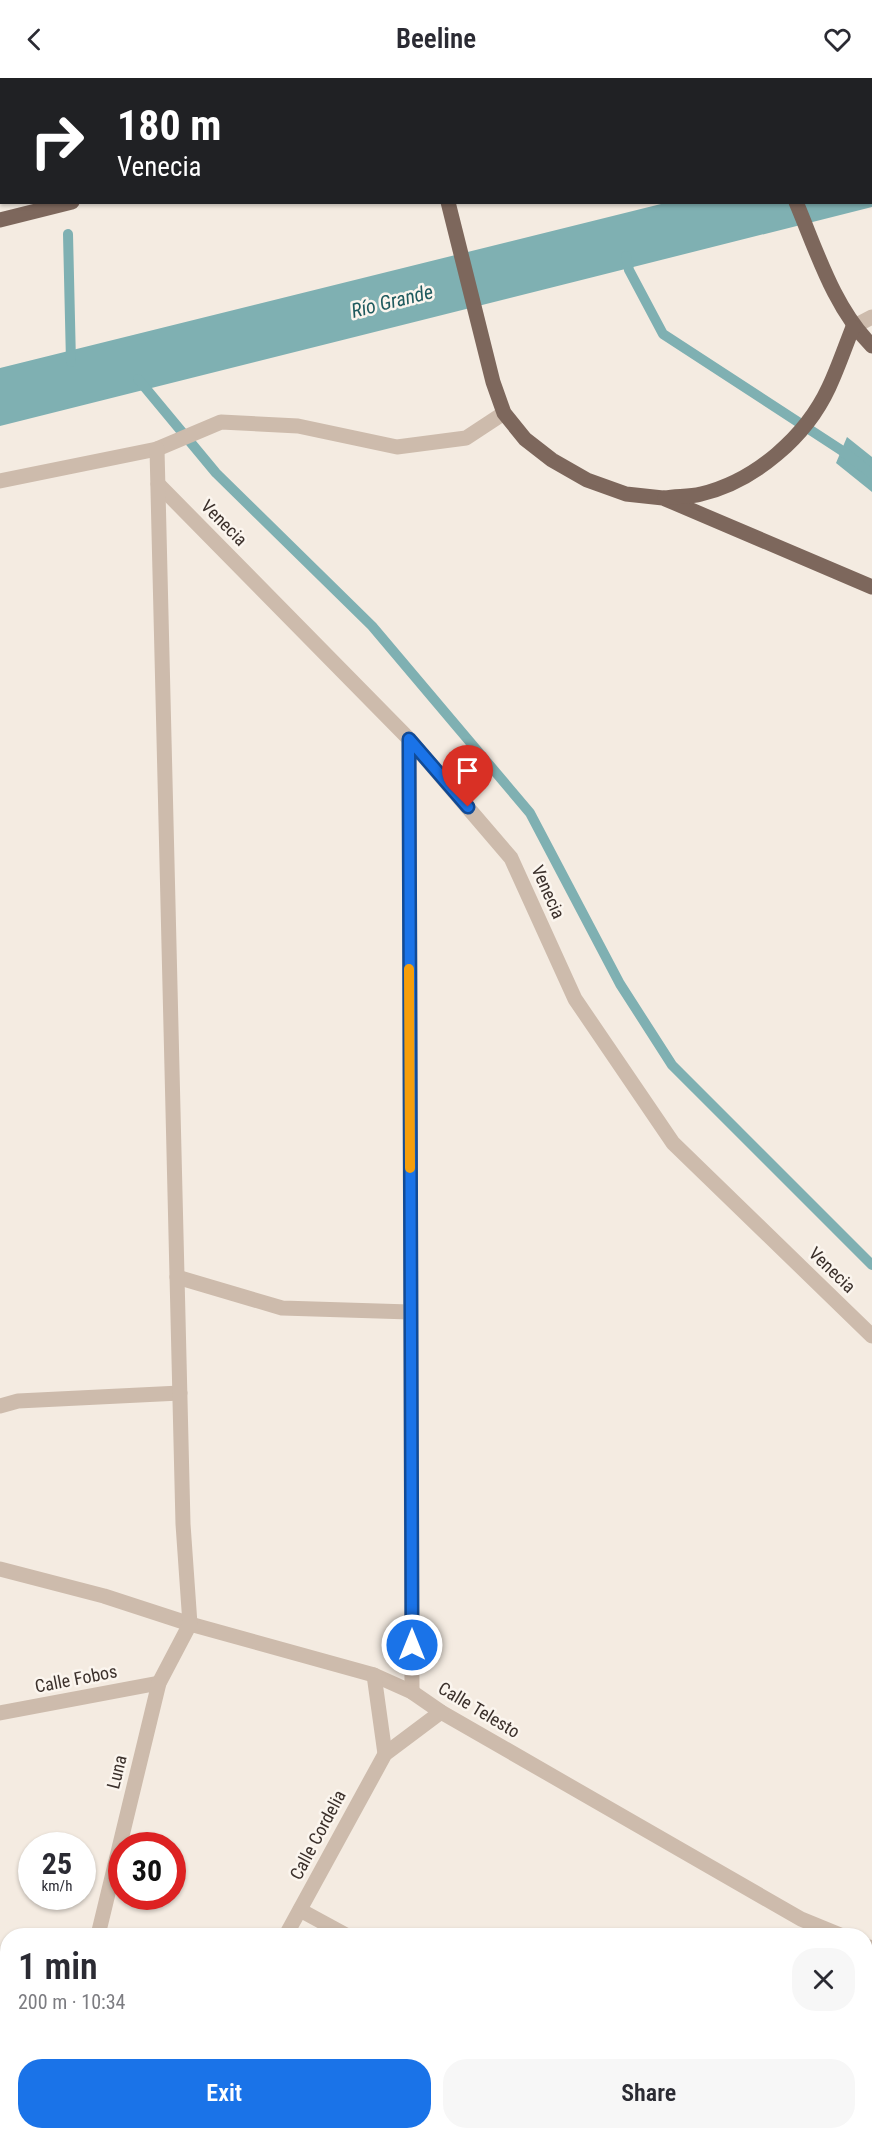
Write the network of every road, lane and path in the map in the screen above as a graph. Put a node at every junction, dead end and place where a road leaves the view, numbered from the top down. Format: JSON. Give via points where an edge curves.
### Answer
{"nodes":[{"id":1,"x":64,"y":204,"type":"edge"},
{"id":2,"x":448,"y":204,"type":"edge"},
{"id":3,"x":797,"y":204,"type":"edge"},
{"id":4,"x":0,"y":220,"type":"edge"},
{"id":5,"x":872,"y":317,"type":"edge"},
{"id":6,"x":853,"y":327,"type":"junction"},
{"id":7,"x":872,"y":346,"type":"edge"},
{"id":8,"x":504,"y":413,"type":"junction"},
{"id":9,"x":157,"y":449,"type":"junction"},
{"id":10,"x":0,"y":481,"type":"edge"},
{"id":11,"x":158,"y":484,"type":"junction"},
{"id":12,"x":663,"y":498,"type":"junction"},
{"id":13,"x":872,"y":587,"type":"edge"},
{"id":14,"x":409,"y":739,"type":"junction"},
{"id":15,"x":177,"y":1277,"type":"junction"},
{"id":16,"x":410,"y":1312,"type":"junction"},
{"id":17,"x":872,"y":1336,"type":"edge"},
{"id":18,"x":180,"y":1393,"type":"junction"},
{"id":19,"x":0,"y":1406,"type":"edge"},
{"id":20,"x":0,"y":1569,"type":"edge"},
{"id":21,"x":190,"y":1624,"type":"junction"},
{"id":22,"x":374,"y":1675,"type":"junction"},
{"id":23,"x":159,"y":1683,"type":"junction"},
{"id":24,"x":412,"y":1692,"type":"junction"},
{"id":25,"x":441,"y":1712,"type":"junction"},
{"id":26,"x":0,"y":1713,"type":"edge"},
{"id":27,"x":385,"y":1754,"type":"junction"},
{"id":28,"x":300,"y":1910,"type":"junction"},
{"id":29,"x":100,"y":1928,"type":"edge"},
{"id":30,"x":290,"y":1928,"type":"edge"},
{"id":31,"x":333,"y":1928,"type":"edge"},
{"id":32,"x":823,"y":1928,"type":"edge"}],
"edges":[{"from":1,"to":4,"type":"main road"},
{"from":2,"to":8,"type":"main road"},
{"from":3,"to":6,"type":"main road"},
{"from":5,"to":6,"type":"street"},
{"from":6,"to":7,"type":"main road"},
{"from":6,"to":12,"type":"main road","via":[[828,389],[800,434],[760,467],[732,483],[701,494]]},
{"from":8,"to":9,"type":"street","via":[[466,438],[397,447],[298,426],[221,422]]},
{"from":8,"to":12,"type":"main road","via":[[525,439],[587,480],[626,494]]},
{"from":9,"to":10,"type":"street"},
{"from":9,"to":11,"type":"street"},
{"from":11,"to":14,"type":"street","name":"Venecia"},
{"from":11,"to":15,"type":"street"},
{"from":12,"to":13,"type":"main road"},
{"from":14,"to":16,"type":"street"},
{"from":14,"to":17,"type":"street","name":"Venecia","via":[[512,858],[575,999],[673,1143]]},
{"from":15,"to":16,"type":"street","via":[[282,1308]]},
{"from":15,"to":18,"type":"street"},
{"from":16,"to":24,"type":"street"},
{"from":18,"to":19,"type":"street","via":[[18,1401]]},
{"from":18,"to":21,"type":"street"},
{"from":20,"to":21,"type":"street","name":"Calle Telesto"},
{"from":21,"to":22,"type":"street","name":"Calle Telesto"},
{"from":21,"to":23,"type":"street","name":"Luna"},
{"from":22,"to":24,"type":"street","name":"Calle Telesto"},
{"from":22,"to":27,"type":"street"},
{"from":23,"to":26,"type":"street","name":"Calle Fobos"},
{"from":23,"to":29,"type":"street","name":"Luna"},
{"from":24,"to":25,"type":"street","name":"Calle Telesto"},
{"from":25,"to":27,"type":"street","name":"Calle Cordelia"},
{"from":25,"to":32,"type":"street","name":"Calle Telesto"},
{"from":27,"to":28,"type":"street","name":"Calle Cordelia"},
{"from":28,"to":30,"type":"street","name":"Calle Cordelia"},
{"from":28,"to":31,"type":"street"}]}
